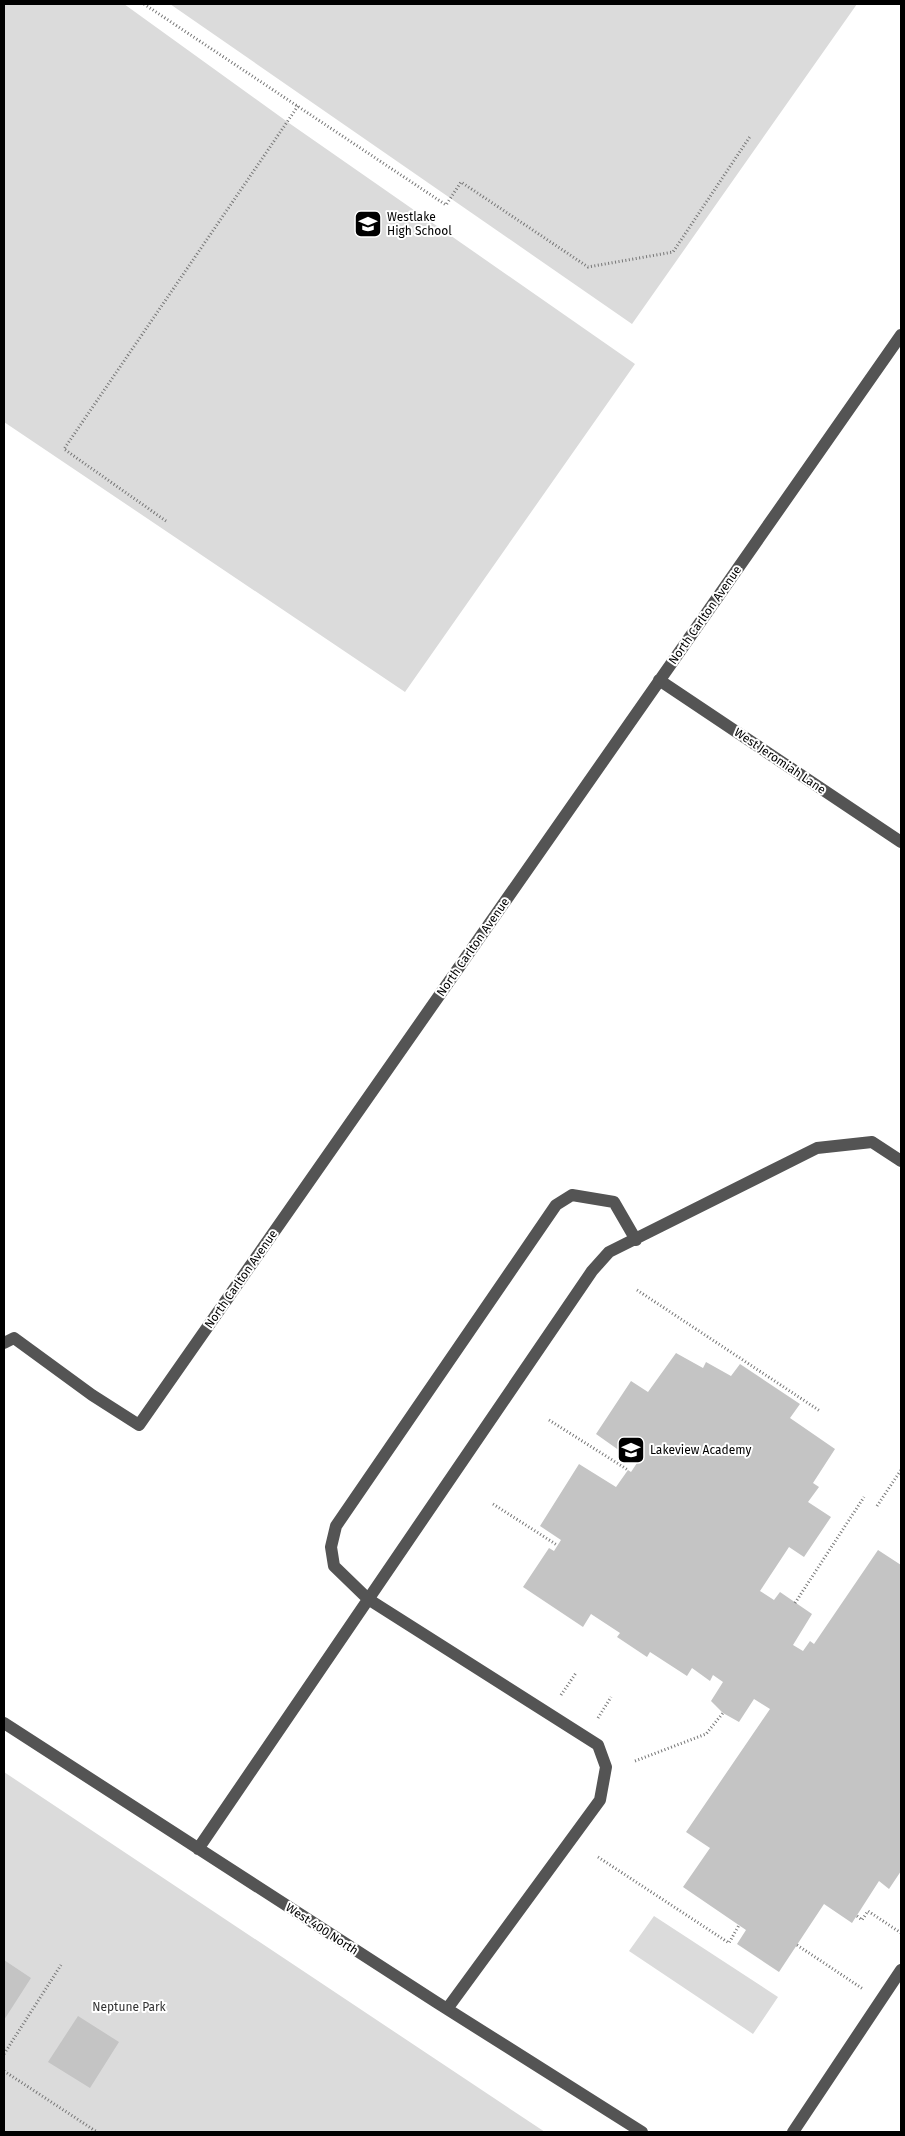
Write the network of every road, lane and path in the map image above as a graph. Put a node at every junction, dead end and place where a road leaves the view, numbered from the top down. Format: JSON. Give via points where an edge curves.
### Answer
{"nodes":[{"id":1,"x":144,"y":4,"type":"edge"},
{"id":2,"x":298,"y":106,"type":"junction"},
{"id":3,"x":751,"y":135,"type":"dead end"},
{"id":4,"x":901,"y":335,"type":"edge"},
{"id":5,"x":166,"y":521,"type":"dead end"},
{"id":6,"x":659,"y":680,"type":"junction"},
{"id":7,"x":901,"y":842,"type":"edge"},
{"id":8,"x":901,"y":1161,"type":"edge"},
{"id":9,"x":636,"y":1240,"type":"junction"},
{"id":10,"x":636,"y":1290,"type":"dead end"},
{"id":11,"x":4,"y":1343,"type":"edge"},
{"id":12,"x":820,"y":1411,"type":"dead end"},
{"id":13,"x":549,"y":1420,"type":"dead end"},
{"id":14,"x":628,"y":1470,"type":"dead end"},
{"id":15,"x":901,"y":1470,"type":"edge"},
{"id":16,"x":864,"y":1497,"type":"dead end"},
{"id":17,"x":493,"y":1504,"type":"dead end"},
{"id":18,"x":877,"y":1506,"type":"dead end"},
{"id":19,"x":557,"y":1545,"type":"dead end"},
{"id":20,"x":368,"y":1598,"type":"junction"},
{"id":21,"x":795,"y":1602,"type":"dead end"},
{"id":22,"x":723,"y":1713,"type":"dead end"},
{"id":23,"x":4,"y":1723,"type":"edge"},
{"id":24,"x":635,"y":1761,"type":"dead end"},
{"id":25,"x":198,"y":1849,"type":"junction"},
{"id":26,"x":598,"y":1857,"type":"dead end"},
{"id":27,"x":857,"y":1916,"type":"dead end"},
{"id":28,"x":739,"y":1925,"type":"dead end"},
{"id":29,"x":901,"y":1933,"type":"edge"},
{"id":30,"x":797,"y":1945,"type":"dead end"},
{"id":31,"x":61,"y":1965,"type":"dead end"},
{"id":32,"x":901,"y":1970,"type":"edge"},
{"id":33,"x":867,"y":1992,"type":"dead end"},
{"id":34,"x":447,"y":2009,"type":"junction"},
{"id":35,"x":4,"y":2054,"type":"edge"},
{"id":36,"x":4,"y":2071,"type":"edge"},
{"id":37,"x":97,"y":2132,"type":"edge"},
{"id":38,"x":642,"y":2132,"type":"edge"},
{"id":39,"x":793,"y":2132,"type":"edge"}],
"edges":[{"from":1,"to":2,"type":"path"},
{"from":2,"to":3,"type":"path","via":[[446,205],[461,182],[588,267],[673,252]]},
{"from":2,"to":5,"type":"path","via":[[64,449]]},
{"from":4,"to":6,"type":"street","name":"North Carlton Avenue"},
{"from":6,"to":7,"type":"street","name":"West Jeromiah Lane"},
{"from":6,"to":11,"type":"street","name":"North Carlton Avenue","via":[[139,1425],[14,1338]]},
{"from":8,"to":9,"type":"street","via":[[872,1142],[817,1148]]},
{"from":9,"to":20,"type":"street","via":[[609,1252],[592,1271]]},
{"from":9,"to":20,"type":"street","via":[[614,1202],[572,1195],[556,1205],[336,1526],[331,1547],[334,1566]]},
{"from":10,"to":12,"type":"path"},
{"from":13,"to":14,"type":"path"},
{"from":15,"to":18,"type":"path"},
{"from":16,"to":21,"type":"path"},
{"from":17,"to":19,"type":"path"},
{"from":20,"to":25,"type":"street"},
{"from":20,"to":34,"type":"street","via":[[598,1745],[606,1767],[600,1800]]},
{"from":22,"to":24,"type":"path","via":[[706,1734]]},
{"from":23,"to":25,"type":"street","name":"West 400 North"},
{"from":25,"to":34,"type":"street","name":"West 400 North"},
{"from":26,"to":28,"type":"path","via":[[729,1943]]},
{"from":27,"to":29,"type":"path","via":[[862,1920],[868,1910]]},
{"from":30,"to":33,"type":"path"},
{"from":31,"to":35,"type":"path"},
{"from":32,"to":39,"type":"street"},
{"from":34,"to":38,"type":"street","name":"West 400 North"},
{"from":36,"to":37,"type":"path"}]}
